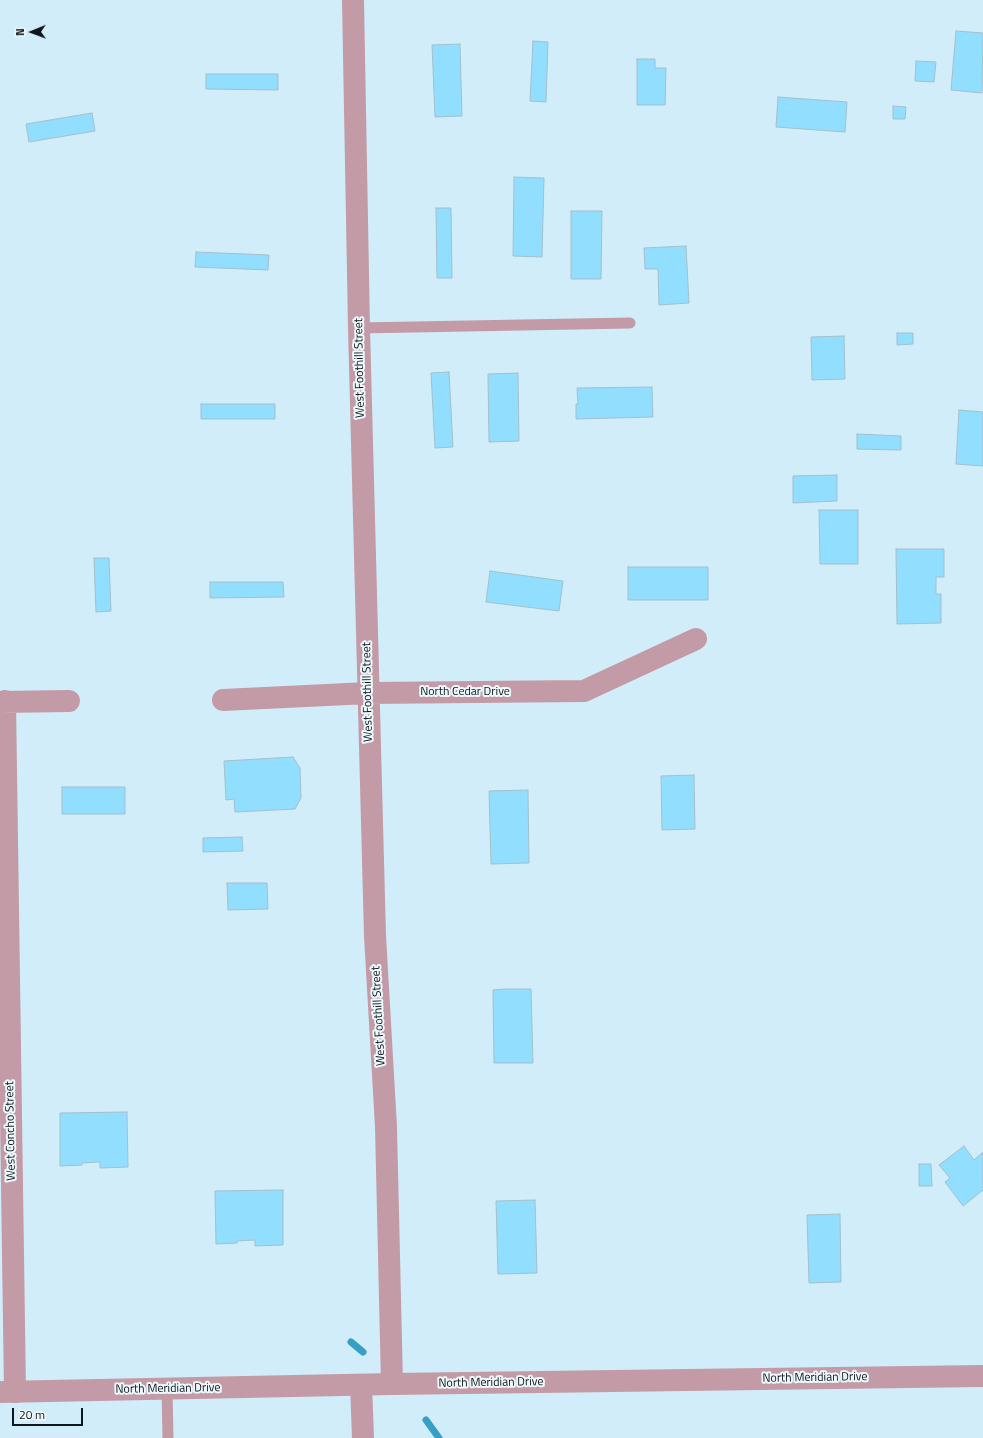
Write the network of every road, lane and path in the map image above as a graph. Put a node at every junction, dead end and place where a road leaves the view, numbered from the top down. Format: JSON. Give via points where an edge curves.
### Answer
{"nodes":[{"id":1,"x":353,"y":0,"type":"edge"},
{"id":2,"x":630,"y":323,"type":"dead end"},
{"id":3,"x":359,"y":328,"type":"junction"},
{"id":4,"x":696,"y":639,"type":"dead end"},
{"id":5,"x":368,"y":692,"type":"junction"},
{"id":6,"x":223,"y":700,"type":"dead end"},
{"id":7,"x":69,"y":701,"type":"dead end"},
{"id":8,"x":3,"y":702,"type":"edge"},
{"id":9,"x":983,"y":1376,"type":"edge"},
{"id":10,"x":392,"y":1384,"type":"junction"},
{"id":11,"x":361,"y":1385,"type":"junction"},
{"id":12,"x":167,"y":1389,"type":"junction"},
{"id":13,"x":8,"y":1392,"type":"edge"},
{"id":14,"x":168,"y":1438,"type":"edge"},
{"id":15,"x":363,"y":1438,"type":"edge"}],
"edges":[{"from":1,"to":3,"type":"street","name":"West Foothill Street"},
{"from":2,"to":3,"type":"lane"},
{"from":3,"to":5,"type":"street","name":"West Foothill Street"},
{"from":4,"to":5,"type":"street","name":"North Cedar Drive","via":[[584,691]]},
{"from":5,"to":6,"type":"street","name":"North Cedar Drive"},
{"from":5,"to":10,"type":"street","name":"West Foothill Street","via":[[375,936],[386,1127]]},
{"from":7,"to":8,"type":"street"},
{"from":8,"to":13,"type":"street","name":"West Concho Street"},
{"from":9,"to":10,"type":"street","name":"North Meridian Drive"},
{"from":10,"to":11,"type":"street","name":"North Meridian Drive"},
{"from":11,"to":12,"type":"street","name":"North Meridian Drive"},
{"from":11,"to":15,"type":"street"},
{"from":12,"to":13,"type":"street","name":"North Meridian Drive"},
{"from":12,"to":14,"type":"lane"}]}
